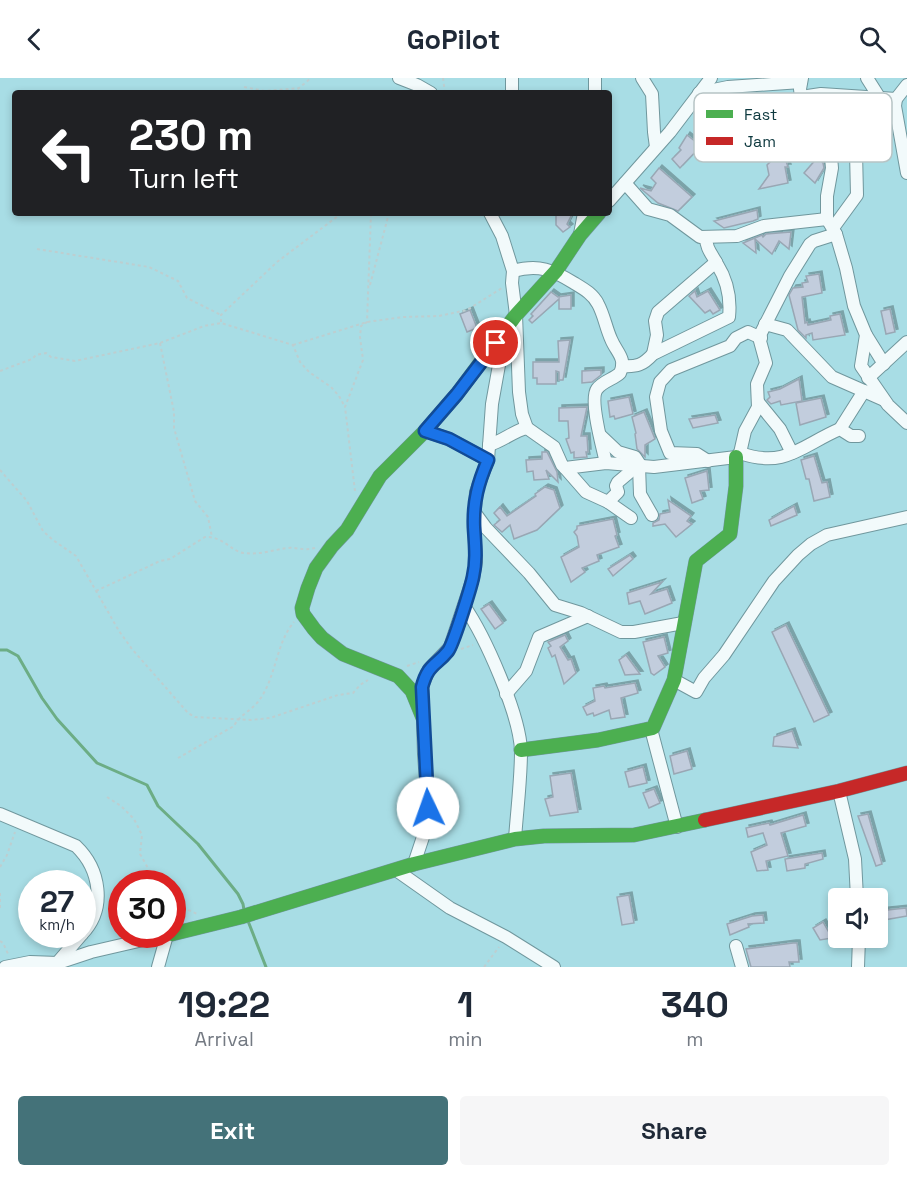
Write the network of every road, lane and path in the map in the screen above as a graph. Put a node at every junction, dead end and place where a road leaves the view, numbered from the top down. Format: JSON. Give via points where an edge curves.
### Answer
{"nodes":[{"id":1,"x":310,"y":78,"type":"edge"},
{"id":2,"x":399,"y":78,"type":"edge"},
{"id":3,"x":642,"y":78,"type":"edge"},
{"id":4,"x":711,"y":78,"type":"edge"},
{"id":5,"x":867,"y":78,"type":"edge"},
{"id":6,"x":801,"y":80,"type":"edge"},
{"id":7,"x":907,"y":85,"type":"edge"},
{"id":8,"x":244,"y":87,"type":"dead end"},
{"id":9,"x":299,"y":88,"type":"junction"},
{"id":10,"x":260,"y":90,"type":"edge"},
{"id":11,"x":276,"y":90,"type":"edge"},
{"id":12,"x":297,"y":90,"type":"edge"},
{"id":13,"x":426,"y":90,"type":"edge"},
{"id":14,"x":699,"y":93,"type":"joint"},
{"id":15,"x":876,"y":93,"type":"edge"},
{"id":16,"x":694,"y":99,"type":"edge"},
{"id":17,"x":892,"y":99,"type":"edge"},
{"id":18,"x":896,"y":99,"type":"junction"},
{"id":19,"x":656,"y":147,"type":"junction"},
{"id":20,"x":831,"y":162,"type":"edge"},
{"id":21,"x":856,"y":162,"type":"edge"},
{"id":22,"x":907,"y":173,"type":"edge"},
{"id":23,"x":625,"y":183,"type":"junction"},
{"id":24,"x":612,"y":198,"type":"edge"},
{"id":25,"x":338,"y":216,"type":"edge"},
{"id":26,"x":371,"y":216,"type":"edge"},
{"id":27,"x":388,"y":216,"type":"edge"},
{"id":28,"x":492,"y":216,"type":"edge"},
{"id":29,"x":583,"y":216,"type":"edge"},
{"id":30,"x":596,"y":216,"type":"edge"},
{"id":31,"x":832,"y":227,"type":"junction"},
{"id":32,"x":580,"y":235,"type":"junction"},
{"id":33,"x":706,"y":237,"type":"junction"},
{"id":34,"x":37,"y":249,"type":"dead end"},
{"id":35,"x":717,"y":262,"type":"junction"},
{"id":36,"x":556,"y":271,"type":"junction"},
{"id":37,"x":512,"y":277,"type":"junction"},
{"id":38,"x":369,"y":291,"type":"junction"},
{"id":39,"x":220,"y":315,"type":"junction"},
{"id":40,"x":516,"y":315,"type":"junction"},
{"id":41,"x":367,"y":322,"type":"junction"},
{"id":42,"x":221,"y":323,"type":"junction"},
{"id":43,"x":765,"y":324,"type":"junction"},
{"id":44,"x":866,"y":335,"type":"junction"},
{"id":45,"x":761,"y":338,"type":"junction"},
{"id":46,"x":907,"y":342,"type":"edge"},
{"id":47,"x":160,"y":343,"type":"junction"},
{"id":48,"x":293,"y":345,"type":"junction"},
{"id":49,"x":652,"y":354,"type":"junction"},
{"id":50,"x":884,"y":364,"type":"junction"},
{"id":51,"x":622,"y":366,"type":"junction"},
{"id":52,"x":0,"y":371,"type":"edge"},
{"id":53,"x":868,"y":378,"type":"junction"},
{"id":54,"x":864,"y":391,"type":"junction"},
{"id":55,"x":884,"y":400,"type":"junction"},
{"id":56,"x":758,"y":402,"type":"junction"},
{"id":57,"x":345,"y":407,"type":"junction"},
{"id":58,"x":907,"y":423,"type":"edge"},
{"id":59,"x":527,"y":428,"type":"junction"},
{"id":60,"x":840,"y":429,"type":"junction"},
{"id":61,"x":425,"y":431,"type":"junction"},
{"id":62,"x":600,"y":435,"type":"junction"},
{"id":63,"x":859,"y":436,"type":"dead end"},
{"id":64,"x":489,"y":446,"type":"junction"},
{"id":65,"x":792,"y":453,"type":"junction"},
{"id":66,"x":765,"y":459,"type":"junction"},
{"id":67,"x":488,"y":460,"type":"junction"},
{"id":68,"x":738,"y":460,"type":"junction"},
{"id":69,"x":708,"y":461,"type":"junction"},
{"id":70,"x":606,"y":464,"type":"junction"},
{"id":71,"x":639,"y":466,"type":"junction"},
{"id":72,"x":566,"y":468,"type":"junction"},
{"id":73,"x":0,"y":470,"type":"edge"},
{"id":74,"x":355,"y":491,"type":"dead end"},
{"id":75,"x":608,"y":502,"type":"junction"},
{"id":76,"x":475,"y":513,"type":"junction"},
{"id":77,"x":652,"y":515,"type":"dead end"},
{"id":78,"x":907,"y":517,"type":"edge"},
{"id":79,"x":631,"y":518,"type":"dead end"},
{"id":80,"x":212,"y":537,"type":"junction"},
{"id":81,"x":332,"y":546,"type":"junction"},
{"id":82,"x":96,"y":591,"type":"junction"},
{"id":83,"x":464,"y":606,"type":"junction"},
{"id":84,"x":303,"y":614,"type":"junction"},
{"id":85,"x":588,"y":616,"type":"junction"},
{"id":86,"x":684,"y":622,"type":"junction"},
{"id":87,"x":485,"y":643,"type":"junction"},
{"id":88,"x":461,"y":649,"type":"dead end"},
{"id":89,"x":420,"y":662,"type":"dead end"},
{"id":90,"x":387,"y":672,"type":"junction"},
{"id":91,"x":368,"y":680,"type":"dead end"},
{"id":92,"x":674,"y":680,"type":"junction"},
{"id":93,"x":506,"y":694,"type":"junction"},
{"id":94,"x":423,"y":718,"type":"junction"},
{"id":95,"x":237,"y":719,"type":"junction"},
{"id":96,"x":651,"y":729,"type":"junction"},
{"id":97,"x":521,"y":750,"type":"junction"},
{"id":98,"x":178,"y":758,"type":"dead end"},
{"id":99,"x":907,"y":773,"type":"edge"},
{"id":100,"x":839,"y":791,"type":"junction"},
{"id":101,"x":107,"y":797,"type":"dead end"},
{"id":102,"x":0,"y":814,"type":"edge"},
{"id":103,"x":18,"y":824,"type":"junction"},
{"id":104,"x":677,"y":826,"type":"junction"},
{"id":105,"x":515,"y":839,"type":"junction"},
{"id":106,"x":414,"y":864,"type":"junction"},
{"id":107,"x":0,"y":867,"type":"edge"},
{"id":108,"x":92,"y":870,"type":"edge"},
{"id":109,"x":149,"y":870,"type":"edge"},
{"id":110,"x":396,"y":870,"type":"junction"},
{"id":111,"x":96,"y":882,"type":"edge"},
{"id":112,"x":856,"y":888,"type":"edge"},
{"id":113,"x":0,"y":893,"type":"edge"},
{"id":114,"x":186,"y":908,"type":"edge"},
{"id":115,"x":0,"y":909,"type":"edge"},
{"id":116,"x":96,"y":913,"type":"edge"},
{"id":117,"x":200,"y":915,"type":"dead end"},
{"id":118,"x":186,"y":930,"type":"edge"},
{"id":119,"x":506,"y":937,"type":"junction"},
{"id":120,"x":0,"y":941,"type":"edge"},
{"id":121,"x":736,"y":946,"type":"dead end"},
{"id":122,"x":70,"y":948,"type":"edge"},
{"id":123,"x":109,"y":948,"type":"edge"},
{"id":124,"x":165,"y":948,"type":"edge"},
{"id":125,"x":859,"y":948,"type":"edge"},
{"id":126,"x":57,"y":963,"type":"junction"},
{"id":127,"x":9,"y":966,"type":"edge"},
{"id":128,"x":158,"y":967,"type":"edge"},
{"id":129,"x":484,"y":967,"type":"edge"},
{"id":130,"x":554,"y":967,"type":"edge"},
{"id":131,"x":742,"y":967,"type":"edge"},
{"id":132,"x":858,"y":967,"type":"edge"}],
"edges":[{"from":1,"to":9,"type":"path"},
{"from":2,"to":13,"type":"street"},
{"from":3,"to":19,"type":"street","via":[[652,94]]},
{"from":4,"to":14,"type":"street"},
{"from":5,"to":15,"type":"street"},
{"from":6,"to":14,"type":"street"},
{"from":7,"to":18,"type":"street"},
{"from":8,"to":10,"type":"path"},
{"from":9,"to":11,"type":"path"},
{"from":9,"to":12,"type":"path"},
{"from":16,"to":19,"type":"street"},
{"from":17,"to":18,"type":"street"},
{"from":18,"to":22,"type":"street"},
{"from":19,"to":23,"type":"street"},
{"from":20,"to":31,"type":"street","via":[[827,196]]},
{"from":21,"to":31,"type":"street","via":[[857,195]]},
{"from":23,"to":24,"type":"street"},
{"from":23,"to":33,"type":"street","via":[[648,209],[670,215],[700,237]]},
{"from":25,"to":39,"type":"path","via":[[277,262]]},
{"from":26,"to":38,"type":"path"},
{"from":27,"to":38,"type":"path"},
{"from":28,"to":37,"type":"street","via":[[502,236]]},
{"from":29,"to":32,"type":"street"},
{"from":30,"to":32,"type":"street"},
{"from":31,"to":33,"type":"street","via":[[764,226],[736,236]]},
{"from":31,"to":43,"type":"street","via":[[810,244]]},
{"from":31,"to":44,"type":"street"},
{"from":32,"to":36,"type":"street"},
{"from":33,"to":35,"type":"street","via":[[706,245]]},
{"from":34,"to":39,"type":"path","via":[[148,267],[178,281],[187,298]]},
{"from":35,"to":49,"type":"street","via":[[658,312]]},
{"from":35,"to":49,"type":"street","via":[[730,302],[729,317]]},
{"from":36,"to":37,"type":"street","via":[[527,268]]},
{"from":36,"to":40,"type":"street"},
{"from":36,"to":51,"type":"street","via":[[597,302]]},
{"from":37,"to":40,"type":"street"},
{"from":37,"to":41,"type":"path","via":[[467,310]]},
{"from":38,"to":41,"type":"path"},
{"from":39,"to":42,"type":"path"},
{"from":40,"to":59,"type":"street","via":[[519,392]]},
{"from":40,"to":61,"type":"street"},
{"from":40,"to":64,"type":"street","via":[[499,365]]},
{"from":41,"to":48,"type":"path"},
{"from":41,"to":57,"type":"path","via":[[360,337],[363,360]]},
{"from":42,"to":47,"type":"path"},
{"from":42,"to":48,"type":"path"},
{"from":43,"to":45,"type":"street"},
{"from":43,"to":54,"type":"street","via":[[787,330],[832,376]]},
{"from":44,"to":50,"type":"street"},
{"from":44,"to":53,"type":"street","via":[[861,366]]},
{"from":45,"to":56,"type":"street","via":[[766,363],[757,384]]},
{"from":45,"to":69,"type":"street","via":[[747,332],[730,346],[671,370],[660,382],[656,397],[661,431],[670,453],[696,454]]},
{"from":46,"to":50,"type":"street"},
{"from":47,"to":52,"type":"path","via":[[75,362],[46,353]]},
{"from":47,"to":80,"type":"path","via":[[174,428],[195,501],[208,517]]},
{"from":48,"to":57,"type":"path","via":[[300,362],[331,387]]},
{"from":49,"to":51,"type":"street","via":[[636,367]]},
{"from":50,"to":53,"type":"street"},
{"from":51,"to":62,"type":"street","via":[[616,377],[596,391]]},
{"from":53,"to":55,"type":"street"},
{"from":54,"to":55,"type":"street"},
{"from":54,"to":60,"type":"street"},
{"from":55,"to":58,"type":"street"},
{"from":56,"to":65,"type":"street","via":[[780,429]]},
{"from":56,"to":68,"type":"street"},
{"from":57,"to":74,"type":"path"},
{"from":59,"to":64,"type":"street"},
{"from":59,"to":72,"type":"street","via":[[554,447]]},
{"from":60,"to":63,"type":"street"},
{"from":60,"to":65,"type":"street"},
{"from":61,"to":67,"type":"street"},
{"from":61,"to":81,"type":"street","via":[[381,476],[347,530]]},
{"from":62,"to":70,"type":"street"},
{"from":62,"to":71,"type":"street","via":[[618,452],[635,458]]},
{"from":64,"to":67,"type":"street"},
{"from":65,"to":66,"type":"street"},
{"from":66,"to":68,"type":"street"},
{"from":66,"to":68,"type":"street"},
{"from":67,"to":76,"type":"street","via":[[476,492]]},
{"from":68,"to":69,"type":"street"},
{"from":68,"to":86,"type":"street","via":[[730,534],[696,561]]},
{"from":69,"to":71,"type":"street"},
{"from":70,"to":71,"type":"street"},
{"from":70,"to":72,"type":"street"},
{"from":71,"to":75,"type":"street","via":[[618,482],[618,492]]},
{"from":71,"to":77,"type":"street","via":[[640,494]]},
{"from":72,"to":75,"type":"street","via":[[586,492]]},
{"from":73,"to":82,"type":"path","via":[[27,501],[43,531],[76,556]]},
{"from":75,"to":79,"type":"street"},
{"from":76,"to":83,"type":"street","via":[[476,562]]},
{"from":76,"to":85,"type":"street","via":[[555,605]]},
{"from":78,"to":92,"type":"street","via":[[827,535],[811,544],[774,581],[696,692]]},
{"from":80,"to":81,"type":"path","via":[[242,553]]},
{"from":80,"to":82,"type":"path"},
{"from":81,"to":84,"type":"street","via":[[312,577]]},
{"from":82,"to":95,"type":"path","via":[[132,649],[188,713],[195,717]]},
{"from":83,"to":87,"type":"street"},
{"from":83,"to":94,"type":"street","via":[[448,651],[424,676]]},
{"from":84,"to":90,"type":"street","via":[[322,638],[343,654]]},
{"from":84,"to":95,"type":"path","via":[[292,624],[262,698]]},
{"from":85,"to":86,"type":"street","via":[[621,632]]},
{"from":85,"to":93,"type":"street","via":[[539,637],[526,671]]},
{"from":86,"to":92,"type":"street"},
{"from":87,"to":88,"type":"path"},
{"from":87,"to":93,"type":"street"},
{"from":89,"to":90,"type":"path"},
{"from":90,"to":94,"type":"street","via":[[398,676],[408,687]]},
{"from":91,"to":95,"type":"path","via":[[353,693],[270,718]]},
{"from":92,"to":96,"type":"street"},
{"from":93,"to":97,"type":"street"},
{"from":94,"to":106,"type":"street","via":[[428,808]]},
{"from":95,"to":98,"type":"path","via":[[234,726]]},
{"from":96,"to":97,"type":"street"},
{"from":96,"to":104,"type":"street"},
{"from":97,"to":105,"type":"street"},
{"from":99,"to":100,"type":"street"},
{"from":100,"to":104,"type":"street"},
{"from":100,"to":112,"type":"street","via":[[855,859]]},
{"from":101,"to":109,"type":"path","via":[[134,819],[142,835],[140,854]]},
{"from":102,"to":103,"type":"street"},
{"from":103,"to":107,"type":"path"},
{"from":103,"to":108,"type":"street","via":[[76,846],[86,855]]},
{"from":104,"to":105,"type":"street","via":[[634,835]]},
{"from":105,"to":106,"type":"street"},
{"from":106,"to":110,"type":"street"},
{"from":110,"to":118,"type":"street"},
{"from":110,"to":119,"type":"street","via":[[450,908]]},
{"from":111,"to":116,"type":"street"},
{"from":113,"to":115,"type":"path"},
{"from":114,"to":117,"type":"path"},
{"from":119,"to":129,"type":"path"},
{"from":119,"to":130,"type":"street"},
{"from":120,"to":127,"type":"path"},
{"from":121,"to":131,"type":"street"},
{"from":122,"to":126,"type":"street"},
{"from":123,"to":126,"type":"street"},
{"from":124,"to":128,"type":"street"},
{"from":125,"to":132,"type":"street"},
{"from":126,"to":127,"type":"street"}]}
